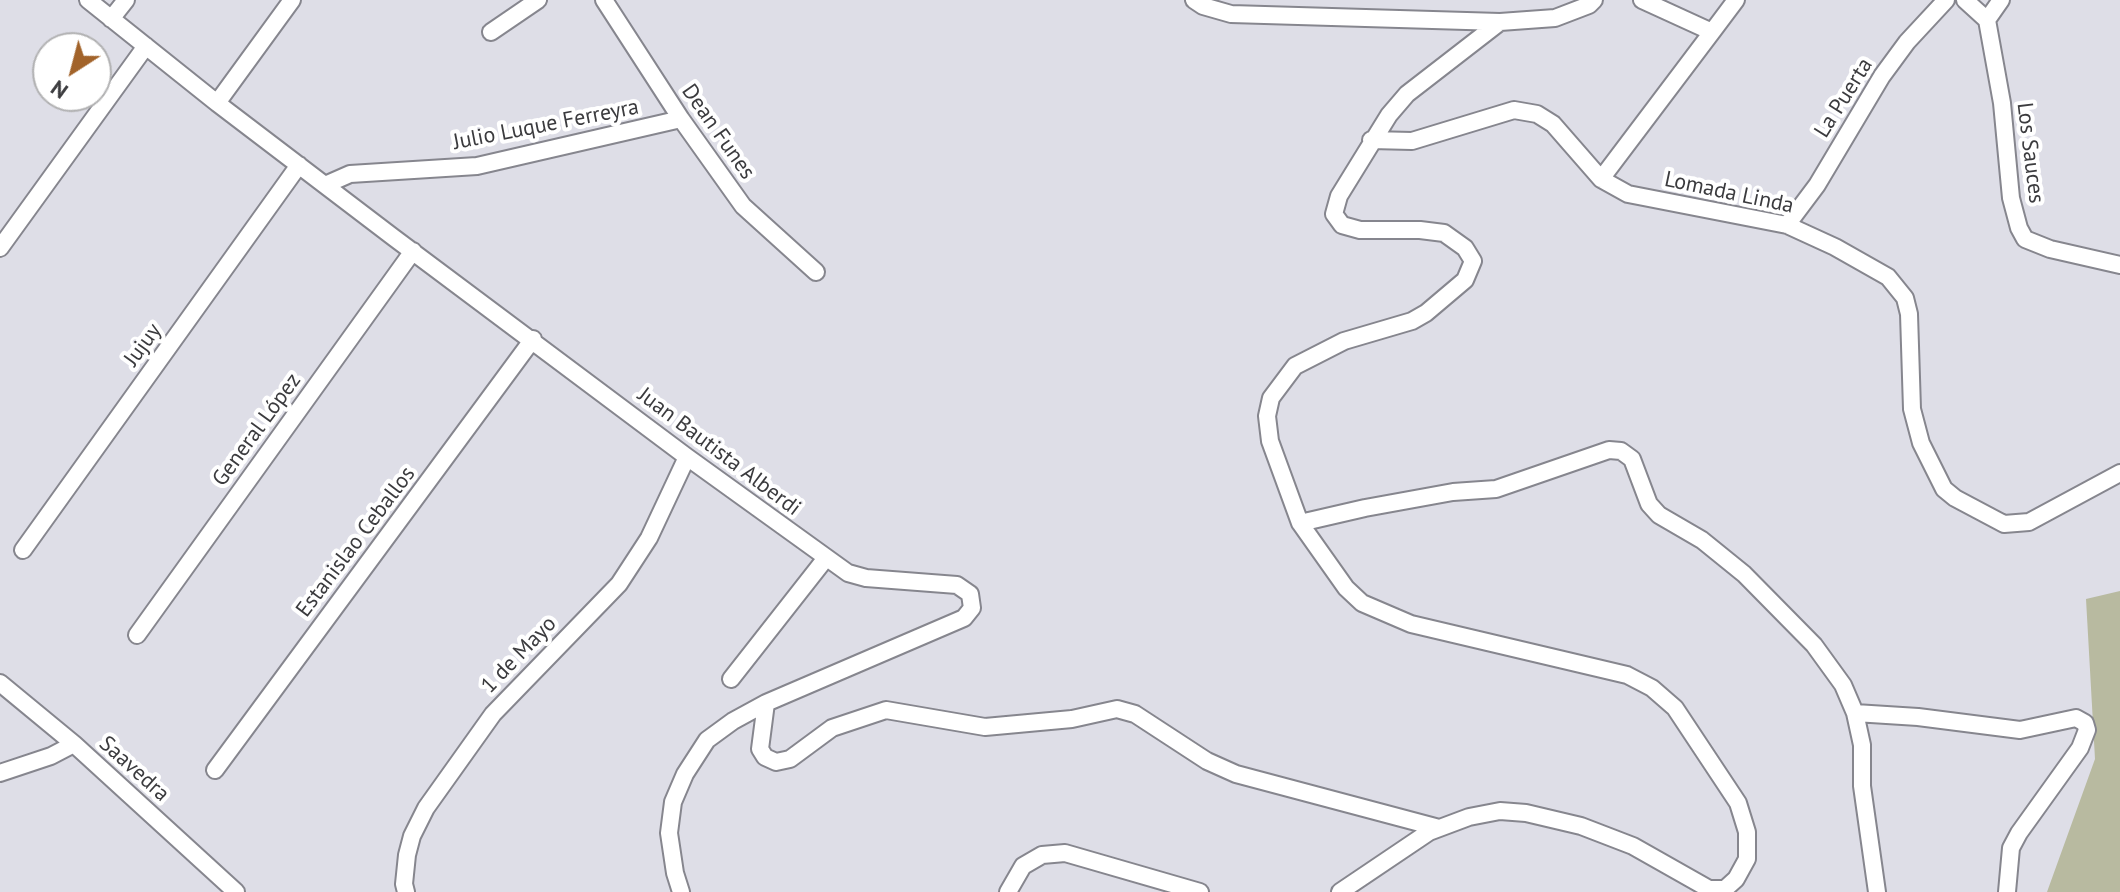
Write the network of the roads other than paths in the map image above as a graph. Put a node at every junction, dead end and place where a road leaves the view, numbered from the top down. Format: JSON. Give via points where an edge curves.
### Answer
{"nodes":[{"id":1,"x":88,"y":0,"type":"edge"},
{"id":2,"x":126,"y":0,"type":"edge"},
{"id":3,"x":292,"y":0,"type":"edge"},
{"id":4,"x":538,"y":0,"type":"edge"},
{"id":5,"x":604,"y":0,"type":"edge"},
{"id":6,"x":1194,"y":0,"type":"edge"},
{"id":7,"x":1243,"y":0,"type":"edge"},
{"id":8,"x":1594,"y":0,"type":"edge"},
{"id":9,"x":1642,"y":0,"type":"edge"},
{"id":10,"x":1736,"y":0,"type":"edge"},
{"id":11,"x":1946,"y":0,"type":"edge"},
{"id":12,"x":1965,"y":0,"type":"edge"},
{"id":13,"x":2001,"y":0,"type":"edge"},
{"id":14,"x":1231,"y":14,"type":"junction"},
{"id":15,"x":111,"y":19,"type":"junction"},
{"id":16,"x":1987,"y":20,"type":"junction"},
{"id":17,"x":1500,"y":22,"type":"junction"},
{"id":18,"x":491,"y":32,"type":"dead end"},
{"id":19,"x":1712,"y":32,"type":"junction"},
{"id":20,"x":146,"y":46,"type":"junction"},
{"id":21,"x":217,"y":103,"type":"junction"},
{"id":22,"x":681,"y":119,"type":"junction"},
{"id":23,"x":1371,"y":140,"type":"junction"},
{"id":24,"x":299,"y":165,"type":"junction"},
{"id":25,"x":1601,"y":179,"type":"junction"},
{"id":26,"x":325,"y":185,"type":"junction"},
{"id":27,"x":1787,"y":225,"type":"junction"},
{"id":28,"x":0,"y":248,"type":"edge"},
{"id":29,"x":413,"y":251,"type":"junction"},
{"id":30,"x":2120,"y":265,"type":"edge"},
{"id":31,"x":816,"y":272,"type":"dead end"},
{"id":32,"x":533,"y":339,"type":"junction"},
{"id":33,"x":687,"y":457,"type":"junction"},
{"id":34,"x":2120,"y":473,"type":"edge"},
{"id":35,"x":1300,"y":523,"type":"junction"},
{"id":36,"x":23,"y":550,"type":"dead end"},
{"id":37,"x":826,"y":558,"type":"junction"},
{"id":38,"x":137,"y":635,"type":"dead end"},
{"id":39,"x":731,"y":679,"type":"dead end"},
{"id":40,"x":0,"y":683,"type":"edge"},
{"id":41,"x":766,"y":703,"type":"junction"},
{"id":42,"x":1855,"y":713,"type":"junction"},
{"id":43,"x":74,"y":744,"type":"junction"},
{"id":44,"x":215,"y":770,"type":"dead end"},
{"id":45,"x":0,"y":773,"type":"edge"},
{"id":46,"x":1439,"y":828,"type":"junction"},
{"id":47,"x":236,"y":892,"type":"edge"},
{"id":48,"x":406,"y":892,"type":"edge"},
{"id":49,"x":681,"y":892,"type":"edge"},
{"id":50,"x":1008,"y":892,"type":"edge"},
{"id":51,"x":1200,"y":892,"type":"edge"},
{"id":52,"x":1340,"y":892,"type":"edge"},
{"id":53,"x":1877,"y":892,"type":"edge"},
{"id":54,"x":2007,"y":892,"type":"edge"}],
"edges":[{"from":1,"to":15,"type":"street","name":"Juan Bautista Alberdi"},
{"from":2,"to":15,"type":"street"},
{"from":3,"to":21,"type":"street"},
{"from":4,"to":18,"type":"street"},
{"from":5,"to":22,"type":"street","name":"Dean Funes"},
{"from":6,"to":14,"type":"street"},
{"from":7,"to":14,"type":"street"},
{"from":8,"to":17,"type":"street","via":[[1555,18]]},
{"from":9,"to":19,"type":"street"},
{"from":10,"to":19,"type":"street"},
{"from":11,"to":27,"type":"street","name":"La Puerta","via":[[1882,76]]},
{"from":12,"to":16,"type":"street"},
{"from":13,"to":16,"type":"street"},
{"from":14,"to":17,"type":"street"},
{"from":15,"to":20,"type":"street","name":"Juan Bautista Alberdi"},
{"from":16,"to":30,"type":"street","name":"Los Sauces","via":[[2019,228],[2025,239],[2050,249]]},
{"from":17,"to":23,"type":"street","via":[[1407,94]]},
{"from":19,"to":25,"type":"street"},
{"from":20,"to":21,"type":"street","name":"Juan Bautista Alberdi"},
{"from":20,"to":28,"type":"street"},
{"from":21,"to":24,"type":"street","name":"Juan Bautista Alberdi"},
{"from":22,"to":26,"type":"street","name":"Julio Luque Ferreyra","via":[[477,166],[350,174]]},
{"from":22,"to":31,"type":"street","name":"Dean Funes","via":[[743,206]]},
{"from":23,"to":25,"type":"street","name":"Lomada Linda","via":[[1412,141],[1514,110],[1537,114],[1553,124]]},
{"from":23,"to":35,"type":"street","via":[[1339,196],[1334,214],[1342,225],[1444,233],[1473,261],[1459,288],[1426,313],[1344,341],[1285,376],[1267,416],[1270,441]]},
{"from":24,"to":26,"type":"street","name":"Juan Bautista Alberdi"},
{"from":24,"to":36,"type":"street","name":"Jujuy"},
{"from":25,"to":27,"type":"street","name":"Lomada Linda","via":[[1628,194]]},
{"from":26,"to":29,"type":"street","name":"Juan Bautista Alberdi"},
{"from":27,"to":34,"type":"street","name":"Lomada Linda","via":[[1888,277],[1905,298],[1912,409],[1921,443],[1944,489],[1955,498],[2004,524],[2029,522]]},
{"from":29,"to":32,"type":"street","name":"Juan Bautista Alberdi"},
{"from":29,"to":38,"type":"street","name":"General López"},
{"from":32,"to":33,"type":"street","name":"Juan Bautista Alberdi"},
{"from":32,"to":44,"type":"street","name":"Estanislao Ceballos"},
{"from":33,"to":37,"type":"street","name":"Juan Bautista Alberdi"},
{"from":33,"to":48,"type":"street","name":"1 de Mayo","via":[[649,538],[619,584],[493,714],[426,808],[407,855]]},
{"from":35,"to":42,"type":"street","via":[[1438,495],[1496,489],[1609,450],[1621,451],[1632,459],[1649,504],[1744,574],[1804,635],[1843,685]]},
{"from":35,"to":46,"type":"street","via":[[1362,603],[1411,624],[1627,675],[1652,688],[1675,708],[1738,803],[1747,832],[1747,859],[1725,889],[1709,889],[1633,846],[1526,813],[1500,811]]},
{"from":37,"to":39,"type":"street"},
{"from":37,"to":41,"type":"street","name":"Juan Bautista Alberdi","via":[[866,578],[957,585],[970,594],[972,608],[940,630]]},
{"from":40,"to":43,"type":"street","name":"Saavedra"},
{"from":41,"to":46,"type":"street","via":[[760,749],[776,762],[790,759],[832,728],[886,710],[985,727],[1117,709],[1135,714],[1236,774]]},
{"from":41,"to":49,"type":"street","name":"Juan Bautista Alberdi","via":[[707,740],[685,774],[673,802],[669,833]]},
{"from":42,"to":53,"type":"street"},
{"from":42,"to":54,"type":"street","via":[[2020,730],[2076,718],[2085,723],[2080,748],[2011,848]]},
{"from":43,"to":45,"type":"street"},
{"from":43,"to":47,"type":"street","name":"Saavedra"},
{"from":46,"to":52,"type":"street"},
{"from":50,"to":51,"type":"street","via":[[1023,866],[1042,855],[1065,853]]}]}
